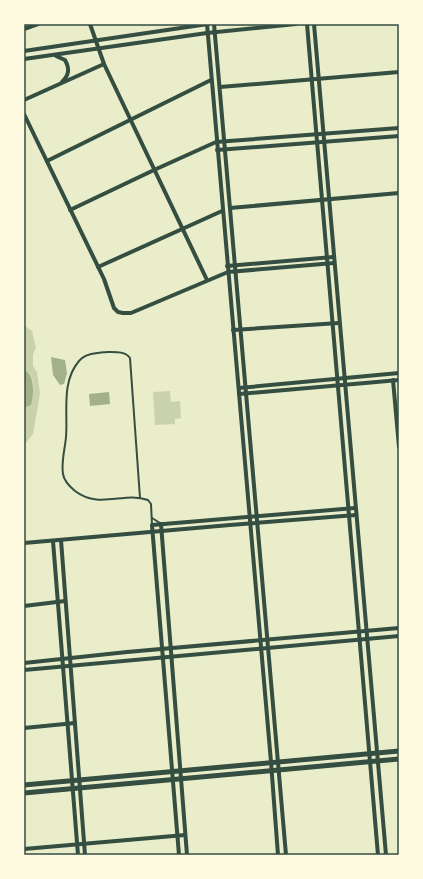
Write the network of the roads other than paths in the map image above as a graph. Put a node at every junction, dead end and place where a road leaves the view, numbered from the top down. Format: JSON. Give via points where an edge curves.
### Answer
{"nodes":[{"id":1,"x":38,"y":24,"type":"edge"},
{"id":2,"x":90,"y":24,"type":"edge"},
{"id":3,"x":207,"y":24,"type":"edge"},
{"id":4,"x":214,"y":24,"type":"edge"},
{"id":5,"x":296,"y":24,"type":"edge"},
{"id":6,"x":306,"y":24,"type":"edge"},
{"id":7,"x":314,"y":24,"type":"edge"},
{"id":8,"x":24,"y":29,"type":"edge"},
{"id":9,"x":207,"y":32,"type":"junction"},
{"id":10,"x":215,"y":32,"type":"junction"},
{"id":11,"x":96,"y":41,"type":"junction"},
{"id":12,"x":98,"y":49,"type":"junction"},
{"id":13,"x":24,"y":51,"type":"edge"},
{"id":14,"x":41,"y":57,"type":"junction"},
{"id":15,"x":24,"y":59,"type":"edge"},
{"id":16,"x":104,"y":64,"type":"junction"},
{"id":17,"x":399,"y":72,"type":"edge"},
{"id":18,"x":318,"y":79,"type":"junction"},
{"id":19,"x":211,"y":80,"type":"junction"},
{"id":20,"x":311,"y":80,"type":"junction"},
{"id":21,"x":58,"y":85,"type":"junction"},
{"id":22,"x":220,"y":87,"type":"junction"},
{"id":23,"x":24,"y":100,"type":"edge"},
{"id":24,"x":24,"y":114,"type":"edge"},
{"id":25,"x":130,"y":120,"type":"junction"},
{"id":26,"x":399,"y":128,"type":"edge"},
{"id":27,"x":316,"y":135,"type":"junction"},
{"id":28,"x":323,"y":135,"type":"junction"},
{"id":29,"x":399,"y":136,"type":"edge"},
{"id":30,"x":216,"y":142,"type":"junction"},
{"id":31,"x":224,"y":142,"type":"junction"},
{"id":32,"x":324,"y":142,"type":"junction"},
{"id":33,"x":316,"y":143,"type":"junction"},
{"id":34,"x":225,"y":149,"type":"junction"},
{"id":35,"x":217,"y":150,"type":"junction"},
{"id":36,"x":47,"y":161,"type":"junction"},
{"id":37,"x":154,"y":170,"type":"junction"},
{"id":38,"x":399,"y":193,"type":"edge"},
{"id":39,"x":321,"y":200,"type":"junction"},
{"id":40,"x":328,"y":200,"type":"junction"},
{"id":41,"x":230,"y":208,"type":"junction"},
{"id":42,"x":70,"y":210,"type":"junction"},
{"id":43,"x":222,"y":211,"type":"junction"},
{"id":44,"x":183,"y":229,"type":"junction"},
{"id":45,"x":333,"y":257,"type":"junction"},
{"id":46,"x":326,"y":258,"type":"junction"},
{"id":47,"x":334,"y":263,"type":"junction"},
{"id":48,"x":326,"y":264,"type":"junction"},
{"id":49,"x":227,"y":266,"type":"junction"},
{"id":50,"x":235,"y":266,"type":"junction"},
{"id":51,"x":98,"y":267,"type":"junction"},
{"id":52,"x":236,"y":271,"type":"junction"},
{"id":53,"x":228,"y":272,"type":"junction"},
{"id":54,"x":207,"y":280,"type":"junction"},
{"id":55,"x":339,"y":322,"type":"junction"},
{"id":56,"x":332,"y":323,"type":"junction"},
{"id":57,"x":233,"y":330,"type":"junction"},
{"id":58,"x":241,"y":330,"type":"junction"},
{"id":59,"x":399,"y":373,"type":"edge"},
{"id":60,"x":336,"y":379,"type":"junction"},
{"id":61,"x":344,"y":379,"type":"junction"},
{"id":62,"x":393,"y":380,"type":"junction"},
{"id":63,"x":399,"y":380,"type":"edge"},
{"id":64,"x":344,"y":385,"type":"junction"},
{"id":65,"x":337,"y":386,"type":"junction"},
{"id":66,"x":246,"y":387,"type":"junction"},
{"id":67,"x":238,"y":388,"type":"junction"},
{"id":68,"x":239,"y":394,"type":"junction"},
{"id":69,"x":247,"y":394,"type":"junction"},
{"id":70,"x":399,"y":447,"type":"edge"},
{"id":71,"x":140,"y":498,"type":"junction"},
{"id":72,"x":355,"y":508,"type":"junction"},
{"id":73,"x":347,"y":509,"type":"junction"},
{"id":74,"x":356,"y":515,"type":"junction"},
{"id":75,"x":348,"y":516,"type":"junction"},
{"id":76,"x":152,"y":517,"type":"junction"},
{"id":77,"x":249,"y":517,"type":"junction"},
{"id":78,"x":258,"y":517,"type":"junction"},
{"id":79,"x":258,"y":523,"type":"junction"},
{"id":80,"x":160,"y":524,"type":"junction"},
{"id":81,"x":250,"y":524,"type":"junction"},
{"id":82,"x":152,"y":525,"type":"junction"},
{"id":83,"x":161,"y":531,"type":"junction"},
{"id":84,"x":153,"y":532,"type":"junction"},
{"id":85,"x":61,"y":540,"type":"junction"},
{"id":86,"x":53,"y":541,"type":"junction"},
{"id":87,"x":24,"y":543,"type":"edge"},
{"id":88,"x":65,"y":601,"type":"junction"},
{"id":89,"x":58,"y":602,"type":"junction"},
{"id":90,"x":24,"y":606,"type":"edge"},
{"id":91,"x":399,"y":628,"type":"edge"},
{"id":92,"x":367,"y":631,"type":"junction"},
{"id":93,"x":358,"y":632,"type":"junction"},
{"id":94,"x":399,"y":636,"type":"edge"},
{"id":95,"x":359,"y":639,"type":"junction"},
{"id":96,"x":367,"y":639,"type":"junction"},
{"id":97,"x":268,"y":640,"type":"junction"},
{"id":98,"x":260,"y":641,"type":"junction"},
{"id":99,"x":268,"y":647,"type":"junction"},
{"id":100,"x":170,"y":648,"type":"junction"},
{"id":101,"x":260,"y":648,"type":"junction"},
{"id":102,"x":163,"y":649,"type":"junction"},
{"id":103,"x":163,"y":656,"type":"junction"},
{"id":104,"x":171,"y":656,"type":"junction"},
{"id":105,"x":71,"y":658,"type":"junction"},
{"id":106,"x":63,"y":659,"type":"junction"},
{"id":107,"x":24,"y":663,"type":"edge"},
{"id":108,"x":71,"y":665,"type":"junction"},
{"id":109,"x":64,"y":666,"type":"junction"},
{"id":110,"x":24,"y":670,"type":"edge"},
{"id":111,"x":76,"y":723,"type":"junction"},
{"id":112,"x":68,"y":724,"type":"junction"},
{"id":113,"x":24,"y":728,"type":"edge"},
{"id":114,"x":399,"y":751,"type":"edge"},
{"id":115,"x":377,"y":753,"type":"junction"},
{"id":116,"x":369,"y":754,"type":"junction"},
{"id":117,"x":399,"y":760,"type":"edge"},
{"id":118,"x":377,"y":761,"type":"junction"},
{"id":119,"x":271,"y":762,"type":"junction"},
{"id":120,"x":278,"y":762,"type":"junction"},
{"id":121,"x":369,"y":762,"type":"junction"},
{"id":122,"x":279,"y":770,"type":"junction"},
{"id":123,"x":173,"y":771,"type":"junction"},
{"id":124,"x":181,"y":771,"type":"junction"},
{"id":125,"x":272,"y":771,"type":"junction"},
{"id":126,"x":181,"y":779,"type":"junction"},
{"id":127,"x":72,"y":780,"type":"junction"},
{"id":128,"x":79,"y":780,"type":"junction"},
{"id":129,"x":173,"y":780,"type":"junction"},
{"id":130,"x":24,"y":785,"type":"edge"},
{"id":131,"x":73,"y":788,"type":"junction"},
{"id":132,"x":80,"y":788,"type":"junction"},
{"id":133,"x":24,"y":793,"type":"edge"},
{"id":134,"x":178,"y":836,"type":"junction"},
{"id":135,"x":185,"y":836,"type":"junction"},
{"id":136,"x":84,"y":844,"type":"junction"},
{"id":137,"x":77,"y":845,"type":"junction"},
{"id":138,"x":24,"y":850,"type":"edge"},
{"id":139,"x":78,"y":855,"type":"edge"},
{"id":140,"x":85,"y":855,"type":"edge"},
{"id":141,"x":179,"y":855,"type":"edge"},
{"id":142,"x":187,"y":855,"type":"edge"},
{"id":143,"x":278,"y":855,"type":"edge"},
{"id":144,"x":286,"y":855,"type":"edge"},
{"id":145,"x":378,"y":855,"type":"edge"},
{"id":146,"x":386,"y":855,"type":"edge"}],
"edges":[{"from":1,"to":8,"type":"street"},
{"from":2,"to":11,"type":"street"},
{"from":3,"to":9,"type":"street"},
{"from":3,"to":11,"type":"street"},
{"from":4,"to":10,"type":"street"},
{"from":5,"to":10,"type":"street"},
{"from":6,"to":20,"type":"street"},
{"from":7,"to":18,"type":"street"},
{"from":9,"to":10,"type":"street"},
{"from":9,"to":12,"type":"street"},
{"from":9,"to":19,"type":"street"},
{"from":10,"to":22,"type":"street"},
{"from":11,"to":12,"type":"street"},
{"from":11,"to":13,"type":"street"},
{"from":12,"to":14,"type":"street"},
{"from":12,"to":16,"type":"street"},
{"from":14,"to":15,"type":"street"},
{"from":14,"to":21,"type":"street","via":[[54,56],[66,62],[68,73]]},
{"from":16,"to":21,"type":"street"},
{"from":16,"to":25,"type":"street"},
{"from":17,"to":18,"type":"street"},
{"from":18,"to":20,"type":"street"},
{"from":18,"to":28,"type":"street"},
{"from":19,"to":25,"type":"street"},
{"from":19,"to":30,"type":"street"},
{"from":20,"to":22,"type":"street"},
{"from":20,"to":27,"type":"street"},
{"from":21,"to":23,"type":"street"},
{"from":22,"to":31,"type":"street"},
{"from":24,"to":36,"type":"street"},
{"from":25,"to":36,"type":"street"},
{"from":25,"to":37,"type":"street"},
{"from":26,"to":28,"type":"street"},
{"from":27,"to":28,"type":"street"},
{"from":27,"to":31,"type":"street"},
{"from":27,"to":33,"type":"street"},
{"from":28,"to":32,"type":"street"},
{"from":29,"to":32,"type":"street"},
{"from":30,"to":31,"type":"street"},
{"from":30,"to":35,"type":"street"},
{"from":30,"to":37,"type":"street"},
{"from":31,"to":34,"type":"street"},
{"from":32,"to":33,"type":"street"},
{"from":32,"to":40,"type":"street"},
{"from":33,"to":34,"type":"street"},
{"from":33,"to":39,"type":"street"},
{"from":34,"to":35,"type":"street"},
{"from":34,"to":41,"type":"street"},
{"from":35,"to":43,"type":"street"},
{"from":36,"to":42,"type":"street"},
{"from":37,"to":42,"type":"street"},
{"from":37,"to":44,"type":"street"},
{"from":38,"to":40,"type":"street"},
{"from":39,"to":40,"type":"street"},
{"from":39,"to":41,"type":"street"},
{"from":39,"to":46,"type":"street"},
{"from":40,"to":45,"type":"street"},
{"from":41,"to":50,"type":"street"},
{"from":42,"to":51,"type":"street"},
{"from":43,"to":44,"type":"street"},
{"from":43,"to":49,"type":"street"},
{"from":44,"to":51,"type":"street"},
{"from":44,"to":54,"type":"street"},
{"from":45,"to":46,"type":"street"},
{"from":45,"to":47,"type":"street"},
{"from":46,"to":48,"type":"street"},
{"from":46,"to":50,"type":"street"},
{"from":47,"to":48,"type":"street"},
{"from":47,"to":55,"type":"street"},
{"from":48,"to":52,"type":"street"},
{"from":48,"to":56,"type":"street"},
{"from":49,"to":50,"type":"street"},
{"from":49,"to":53,"type":"street"},
{"from":50,"to":52,"type":"street"},
{"from":51,"to":54,"type":"street","via":[[114,308],[125,314]]},
{"from":52,"to":53,"type":"street"},
{"from":52,"to":58,"type":"street"},
{"from":53,"to":54,"type":"street"},
{"from":53,"to":57,"type":"street"},
{"from":55,"to":56,"type":"street"},
{"from":55,"to":61,"type":"street"},
{"from":56,"to":58,"type":"street"},
{"from":56,"to":60,"type":"street"},
{"from":57,"to":58,"type":"street"},
{"from":57,"to":67,"type":"street"},
{"from":58,"to":66,"type":"street"},
{"from":59,"to":61,"type":"street"},
{"from":60,"to":61,"type":"street"},
{"from":60,"to":65,"type":"street"},
{"from":60,"to":66,"type":"street"},
{"from":61,"to":64,"type":"street"},
{"from":62,"to":63,"type":"street"},
{"from":62,"to":64,"type":"street"},
{"from":62,"to":70,"type":"street"},
{"from":64,"to":65,"type":"street"},
{"from":64,"to":72,"type":"street"},
{"from":65,"to":69,"type":"street"},
{"from":65,"to":73,"type":"street"},
{"from":66,"to":67,"type":"street"},
{"from":66,"to":69,"type":"street"},
{"from":67,"to":68,"type":"street"},
{"from":68,"to":69,"type":"street"},
{"from":68,"to":77,"type":"street"},
{"from":69,"to":78,"type":"street"},
{"from":71,"to":71,"type":"lane","via":[[92,498],[81,495],[67,484],[64,478],[62,464],[66,436],[67,392],[76,366],[88,355],[120,352],[130,358]]},
{"from":71,"to":76,"type":"lane","via":[[149,501]]},
{"from":72,"to":73,"type":"street"},
{"from":72,"to":74,"type":"street"},
{"from":73,"to":75,"type":"street"},
{"from":73,"to":78,"type":"street"},
{"from":74,"to":75,"type":"street"},
{"from":74,"to":92,"type":"street"},
{"from":75,"to":79,"type":"street"},
{"from":75,"to":93,"type":"street"},
{"from":76,"to":80,"type":"lane"},
{"from":76,"to":82,"type":"lane"},
{"from":77,"to":78,"type":"street"},
{"from":77,"to":80,"type":"street"},
{"from":77,"to":81,"type":"street"},
{"from":78,"to":79,"type":"street"},
{"from":79,"to":81,"type":"street"},
{"from":79,"to":97,"type":"street"},
{"from":80,"to":82,"type":"street"},
{"from":80,"to":83,"type":"street"},
{"from":81,"to":83,"type":"street"},
{"from":81,"to":98,"type":"street"},
{"from":82,"to":84,"type":"street"},
{"from":83,"to":84,"type":"street"},
{"from":83,"to":100,"type":"street"},
{"from":84,"to":85,"type":"street"},
{"from":84,"to":102,"type":"street"},
{"from":85,"to":86,"type":"street"},
{"from":85,"to":88,"type":"street"},
{"from":86,"to":87,"type":"street"},
{"from":86,"to":89,"type":"street"},
{"from":88,"to":89,"type":"street"},
{"from":88,"to":105,"type":"street"},
{"from":89,"to":90,"type":"street"},
{"from":89,"to":106,"type":"street"},
{"from":91,"to":92,"type":"street"},
{"from":92,"to":93,"type":"street"},
{"from":92,"to":96,"type":"street"},
{"from":93,"to":95,"type":"street"},
{"from":93,"to":97,"type":"street"},
{"from":94,"to":96,"type":"street"},
{"from":95,"to":96,"type":"street"},
{"from":95,"to":99,"type":"street"},
{"from":95,"to":116,"type":"street"},
{"from":96,"to":115,"type":"street"},
{"from":97,"to":98,"type":"street"},
{"from":97,"to":99,"type":"street"},
{"from":98,"to":100,"type":"street"},
{"from":98,"to":101,"type":"street"},
{"from":99,"to":101,"type":"street"},
{"from":99,"to":120,"type":"street"},
{"from":100,"to":102,"type":"street"},
{"from":100,"to":104,"type":"street"},
{"from":101,"to":104,"type":"street"},
{"from":101,"to":119,"type":"street"},
{"from":102,"to":103,"type":"street"},
{"from":102,"to":105,"type":"street"},
{"from":103,"to":104,"type":"street"},
{"from":103,"to":108,"type":"street"},
{"from":103,"to":123,"type":"street"},
{"from":104,"to":124,"type":"street"},
{"from":105,"to":106,"type":"street"},
{"from":105,"to":108,"type":"street"},
{"from":106,"to":107,"type":"street"},
{"from":106,"to":109,"type":"street"},
{"from":108,"to":109,"type":"street"},
{"from":108,"to":111,"type":"street"},
{"from":109,"to":110,"type":"street"},
{"from":109,"to":112,"type":"street"},
{"from":111,"to":112,"type":"street"},
{"from":111,"to":128,"type":"street"},
{"from":112,"to":113,"type":"street"},
{"from":112,"to":127,"type":"street"},
{"from":114,"to":115,"type":"street"},
{"from":115,"to":116,"type":"street"},
{"from":115,"to":118,"type":"street"},
{"from":116,"to":120,"type":"street"},
{"from":116,"to":121,"type":"street"},
{"from":117,"to":118,"type":"street"},
{"from":118,"to":121,"type":"street"},
{"from":118,"to":146,"type":"street"},
{"from":119,"to":120,"type":"street"},
{"from":119,"to":124,"type":"street"},
{"from":119,"to":125,"type":"street"},
{"from":120,"to":122,"type":"street"},
{"from":121,"to":122,"type":"street"},
{"from":121,"to":145,"type":"street"},
{"from":122,"to":125,"type":"street"},
{"from":122,"to":144,"type":"street"},
{"from":123,"to":124,"type":"street"},
{"from":123,"to":128,"type":"street"},
{"from":123,"to":129,"type":"street"},
{"from":124,"to":126,"type":"street"},
{"from":125,"to":126,"type":"street"},
{"from":125,"to":143,"type":"street"},
{"from":126,"to":129,"type":"street"},
{"from":126,"to":135,"type":"street"},
{"from":127,"to":128,"type":"street"},
{"from":127,"to":130,"type":"street"},
{"from":127,"to":131,"type":"street"},
{"from":128,"to":132,"type":"street"},
{"from":129,"to":132,"type":"street"},
{"from":129,"to":134,"type":"street"},
{"from":131,"to":132,"type":"street"},
{"from":131,"to":133,"type":"street"},
{"from":131,"to":137,"type":"street"},
{"from":132,"to":136,"type":"street"},
{"from":134,"to":135,"type":"street"},
{"from":134,"to":136,"type":"street"},
{"from":134,"to":141,"type":"street"},
{"from":135,"to":142,"type":"street"},
{"from":136,"to":137,"type":"street"},
{"from":136,"to":140,"type":"street"},
{"from":137,"to":138,"type":"street"},
{"from":137,"to":139,"type":"street"}]}
